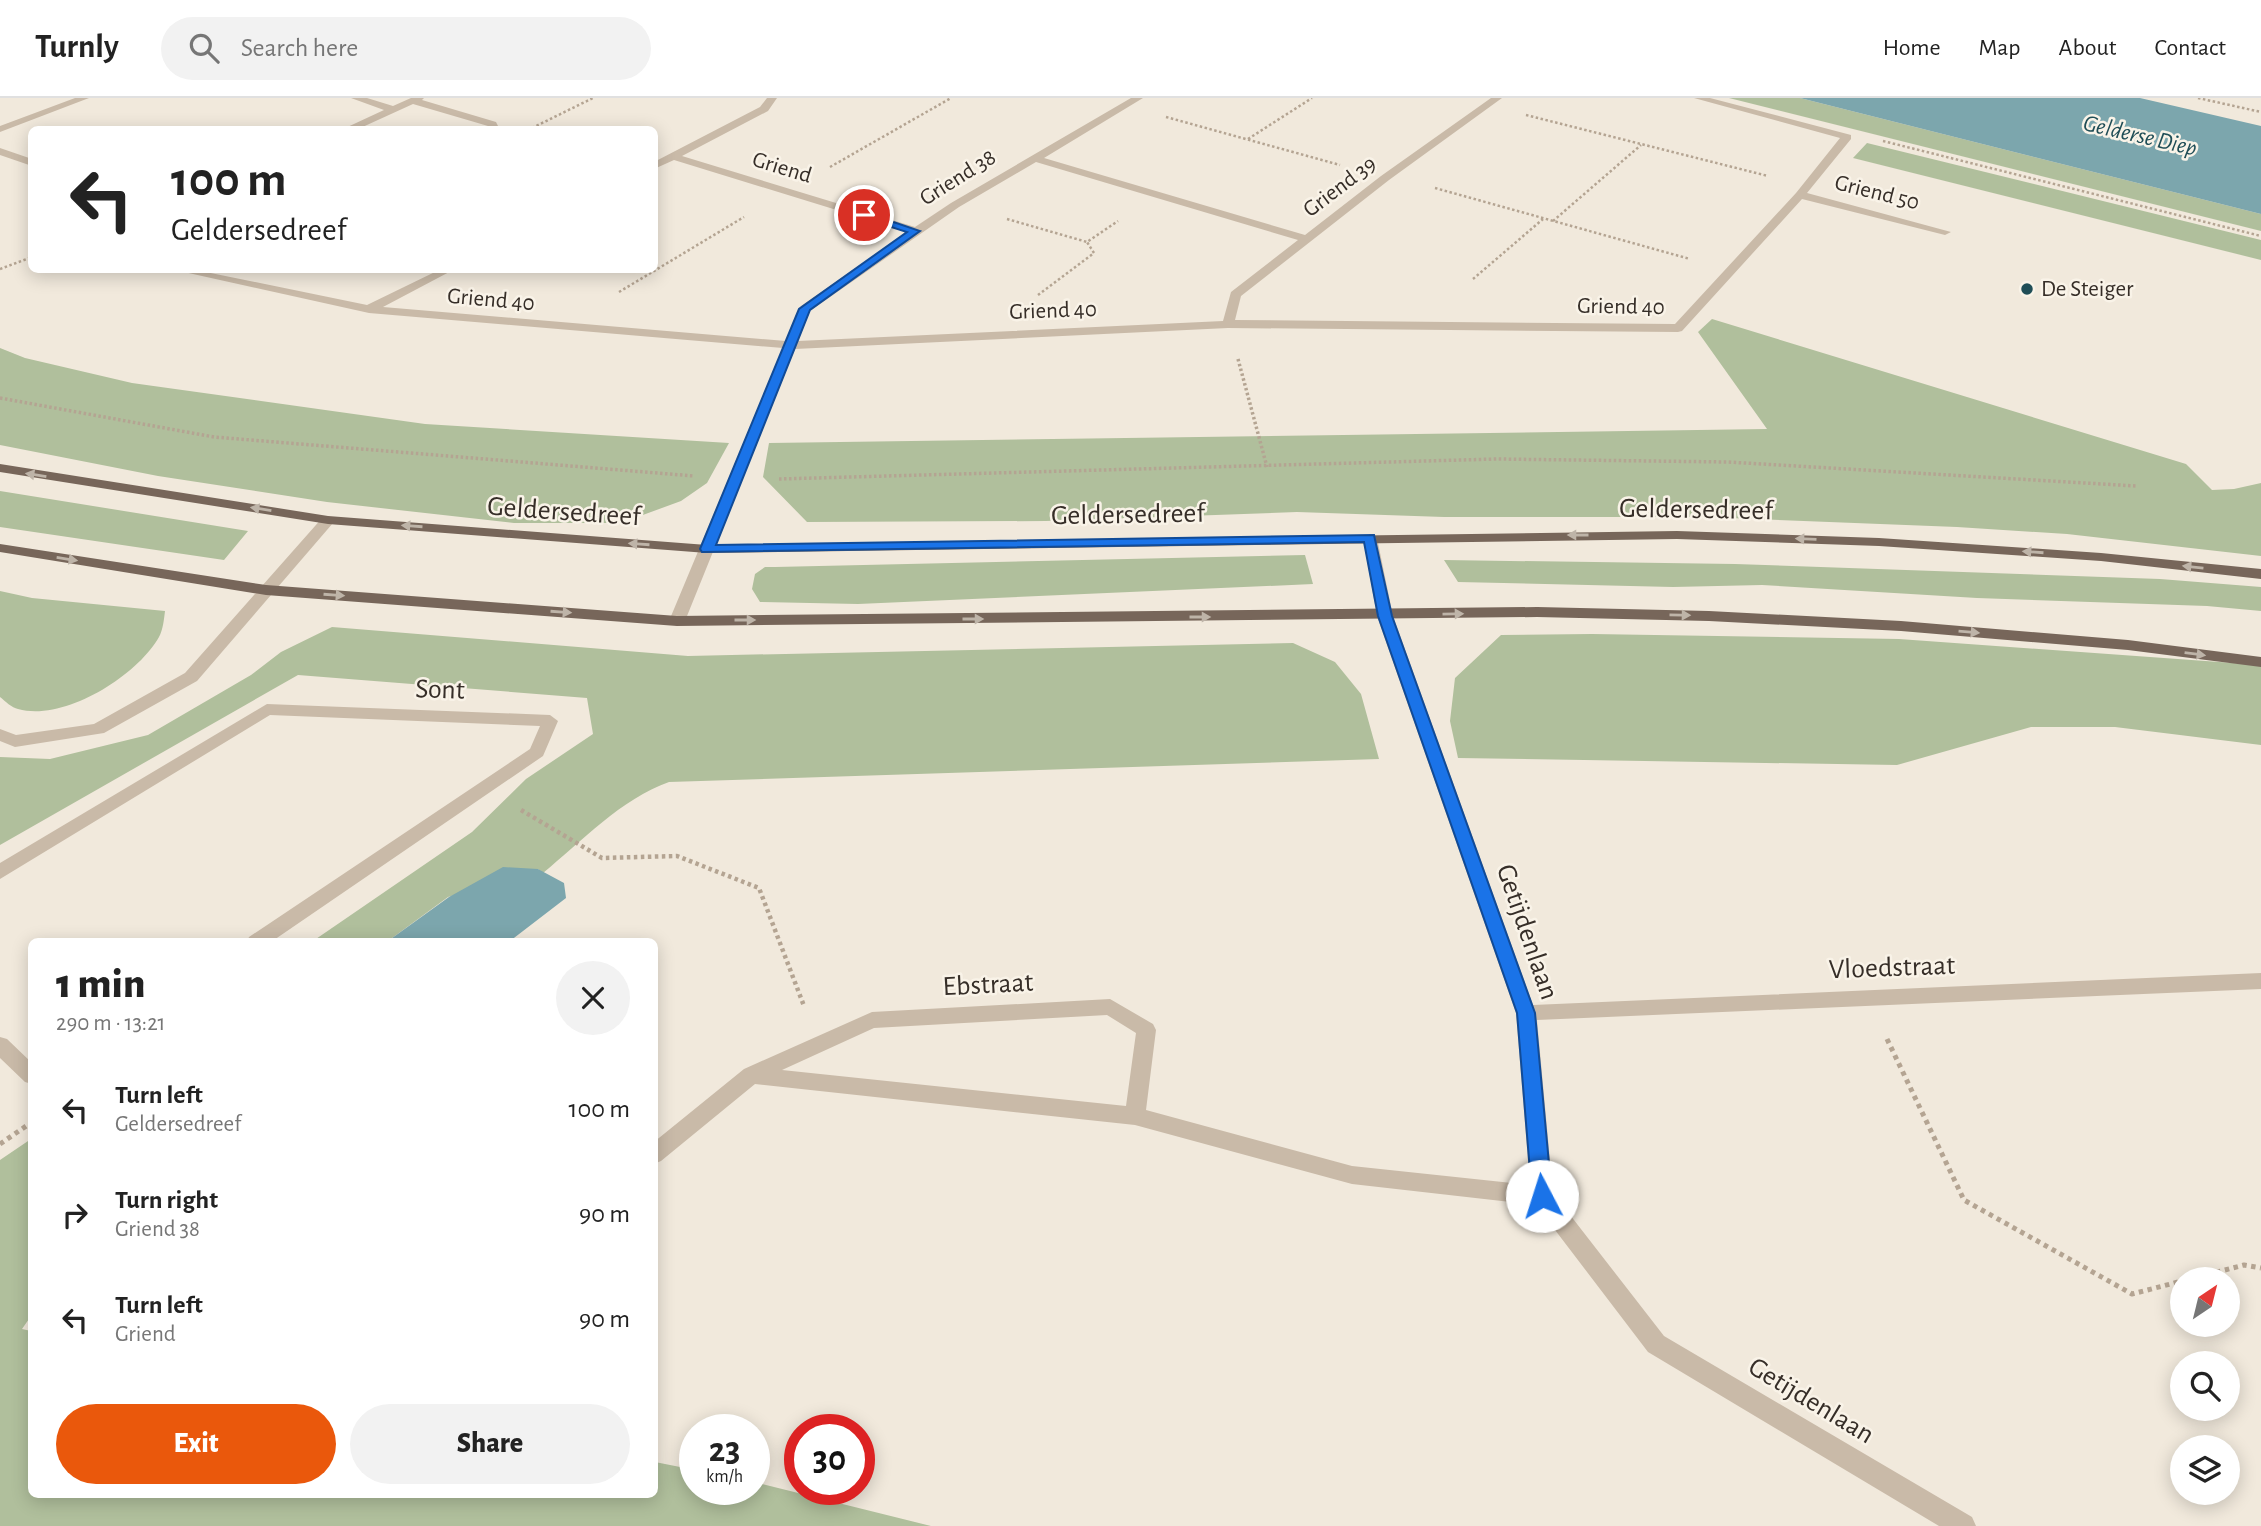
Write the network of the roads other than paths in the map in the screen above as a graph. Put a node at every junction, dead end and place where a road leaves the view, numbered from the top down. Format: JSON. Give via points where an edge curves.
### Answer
{"nodes":[{"id":1,"x":84,"y":98,"type":"edge"},
{"id":2,"x":356,"y":98,"type":"edge"},
{"id":3,"x":772,"y":98,"type":"edge"},
{"id":4,"x":1138,"y":98,"type":"edge"},
{"id":5,"x":1699,"y":98,"type":"edge"},
{"id":6,"x":416,"y":99,"type":"edge"},
{"id":7,"x":1492,"y":102,"type":"edge"},
{"id":8,"x":393,"y":109,"type":"junction"},
{"id":9,"x":355,"y":126,"type":"edge"},
{"id":10,"x":493,"y":126,"type":"edge"},
{"id":11,"x":0,"y":129,"type":"edge"},
{"id":12,"x":0,"y":151,"type":"edge"},
{"id":13,"x":676,"y":157,"type":"junction"},
{"id":14,"x":1034,"y":158,"type":"junction"},
{"id":15,"x":28,"y":162,"type":"edge"},
{"id":16,"x":658,"y":164,"type":"edge"},
{"id":17,"x":1804,"y":190,"type":"junction"},
{"id":18,"x":915,"y":231,"type":"junction"},
{"id":19,"x":1945,"y":232,"type":"dead end"},
{"id":20,"x":1305,"y":239,"type":"junction"},
{"id":21,"x":195,"y":273,"type":"edge"},
{"id":22,"x":441,"y":273,"type":"edge"},
{"id":23,"x":369,"y":309,"type":"junction"},
{"id":24,"x":1228,"y":324,"type":"junction"},
{"id":25,"x":790,"y":345,"type":"junction"},
{"id":26,"x":0,"y":468,"type":"edge"},
{"id":27,"x":328,"y":520,"type":"junction"},
{"id":28,"x":1370,"y":538,"type":"junction"},
{"id":29,"x":0,"y":548,"type":"edge"},
{"id":30,"x":707,"y":549,"type":"junction"},
{"id":31,"x":2261,"y":574,"type":"edge"},
{"id":32,"x":266,"y":590,"type":"junction"},
{"id":33,"x":1385,"y":616,"type":"junction"},
{"id":34,"x":677,"y":621,"type":"junction"},
{"id":35,"x":2261,"y":662,"type":"edge"},
{"id":36,"x":0,"y":735,"type":"edge"},
{"id":37,"x":0,"y":872,"type":"edge"},
{"id":38,"x":262,"y":938,"type":"edge"},
{"id":39,"x":2261,"y":981,"type":"edge"},
{"id":40,"x":1526,"y":1013,"type":"junction"},
{"id":41,"x":0,"y":1045,"type":"edge"},
{"id":42,"x":28,"y":1072,"type":"edge"},
{"id":43,"x":751,"y":1075,"type":"junction"},
{"id":44,"x":1135,"y":1116,"type":"junction"},
{"id":45,"x":658,"y":1152,"type":"edge"},
{"id":46,"x":1542,"y":1196,"type":"junction"},
{"id":47,"x":1962,"y":1526,"type":"edge"}],
"edges":[{"from":1,"to":11,"type":"street"},
{"from":2,"to":8,"type":"street"},
{"from":3,"to":13,"type":"street","via":[[764,109]]},
{"from":4,"to":14,"type":"street","name":"Griend 38"},
{"from":5,"to":17,"type":"street","name":"Griend 40","via":[[1847,137]]},
{"from":6,"to":8,"type":"street"},
{"from":6,"to":10,"type":"street"},
{"from":7,"to":20,"type":"street","name":"Griend 39"},
{"from":8,"to":9,"type":"street"},
{"from":12,"to":15,"type":"street"},
{"from":13,"to":16,"type":"street"},
{"from":13,"to":18,"type":"street","name":"Griend"},
{"from":14,"to":18,"type":"street","name":"Griend 38"},
{"from":14,"to":20,"type":"street","name":"Griend 38"},
{"from":17,"to":19,"type":"street","name":"Griend 50"},
{"from":17,"to":24,"type":"street","name":"Griend 40","via":[[1678,328]]},
{"from":18,"to":25,"type":"street","name":"Griend 38","via":[[805,309]]},
{"from":20,"to":24,"type":"street","name":"Griend 39","via":[[1235,295]]},
{"from":21,"to":23,"type":"street","name":"Griend 40"},
{"from":22,"to":23,"type":"street"},
{"from":23,"to":25,"type":"street","name":"Griend 40"},
{"from":24,"to":25,"type":"street","name":"Griend 40"},
{"from":25,"to":30,"type":"street","name":"Griend 38"},
{"from":27,"to":26,"type":"main road","name":"Geldersedreef","one_way":true},
{"from":30,"to":27,"type":"main road","name":"Geldersedreef","one_way":true},
{"from":27,"to":32,"type":"street"},
{"from":28,"to":30,"type":"main road","name":"Geldersedreef"},
{"from":31,"to":28,"type":"main road","name":"Geldersedreef","one_way":true,"via":[[2101,557],[1879,542],[1677,535]]},
{"from":28,"to":33,"type":"street","name":"Getijdenlaan"},
{"from":29,"to":32,"type":"main road","one_way":true},
{"from":30,"to":34,"type":"street","name":"Griend 38"},
{"from":32,"to":34,"type":"main road","one_way":true},
{"from":32,"to":36,"type":"street","via":[[191,677],[98,729],[15,741]]},
{"from":34,"to":33,"type":"main road","one_way":true},
{"from":33,"to":35,"type":"main road","one_way":true,"via":[[1537,612],[1901,626],[2128,645]]},
{"from":33,"to":40,"type":"street","name":"Getijdenlaan"},
{"from":37,"to":38,"type":"street","name":"Sont","via":[[267,709],[550,721],[537,752]]},
{"from":39,"to":40,"type":"street","name":"Vloedstraat"},
{"from":40,"to":46,"type":"street","name":"Getijdenlaan"},
{"from":41,"to":42,"type":"street"},
{"from":43,"to":44,"type":"street"},
{"from":43,"to":44,"type":"street","name":"Ebstraat","via":[[872,1020],[1110,1007],[1146,1030]]},
{"from":43,"to":45,"type":"street","name":"Ebstraat"},
{"from":44,"to":46,"type":"street","via":[[1352,1175]]},
{"from":46,"to":47,"type":"street","name":"Getijdenlaan","via":[[1656,1344]]}]}
